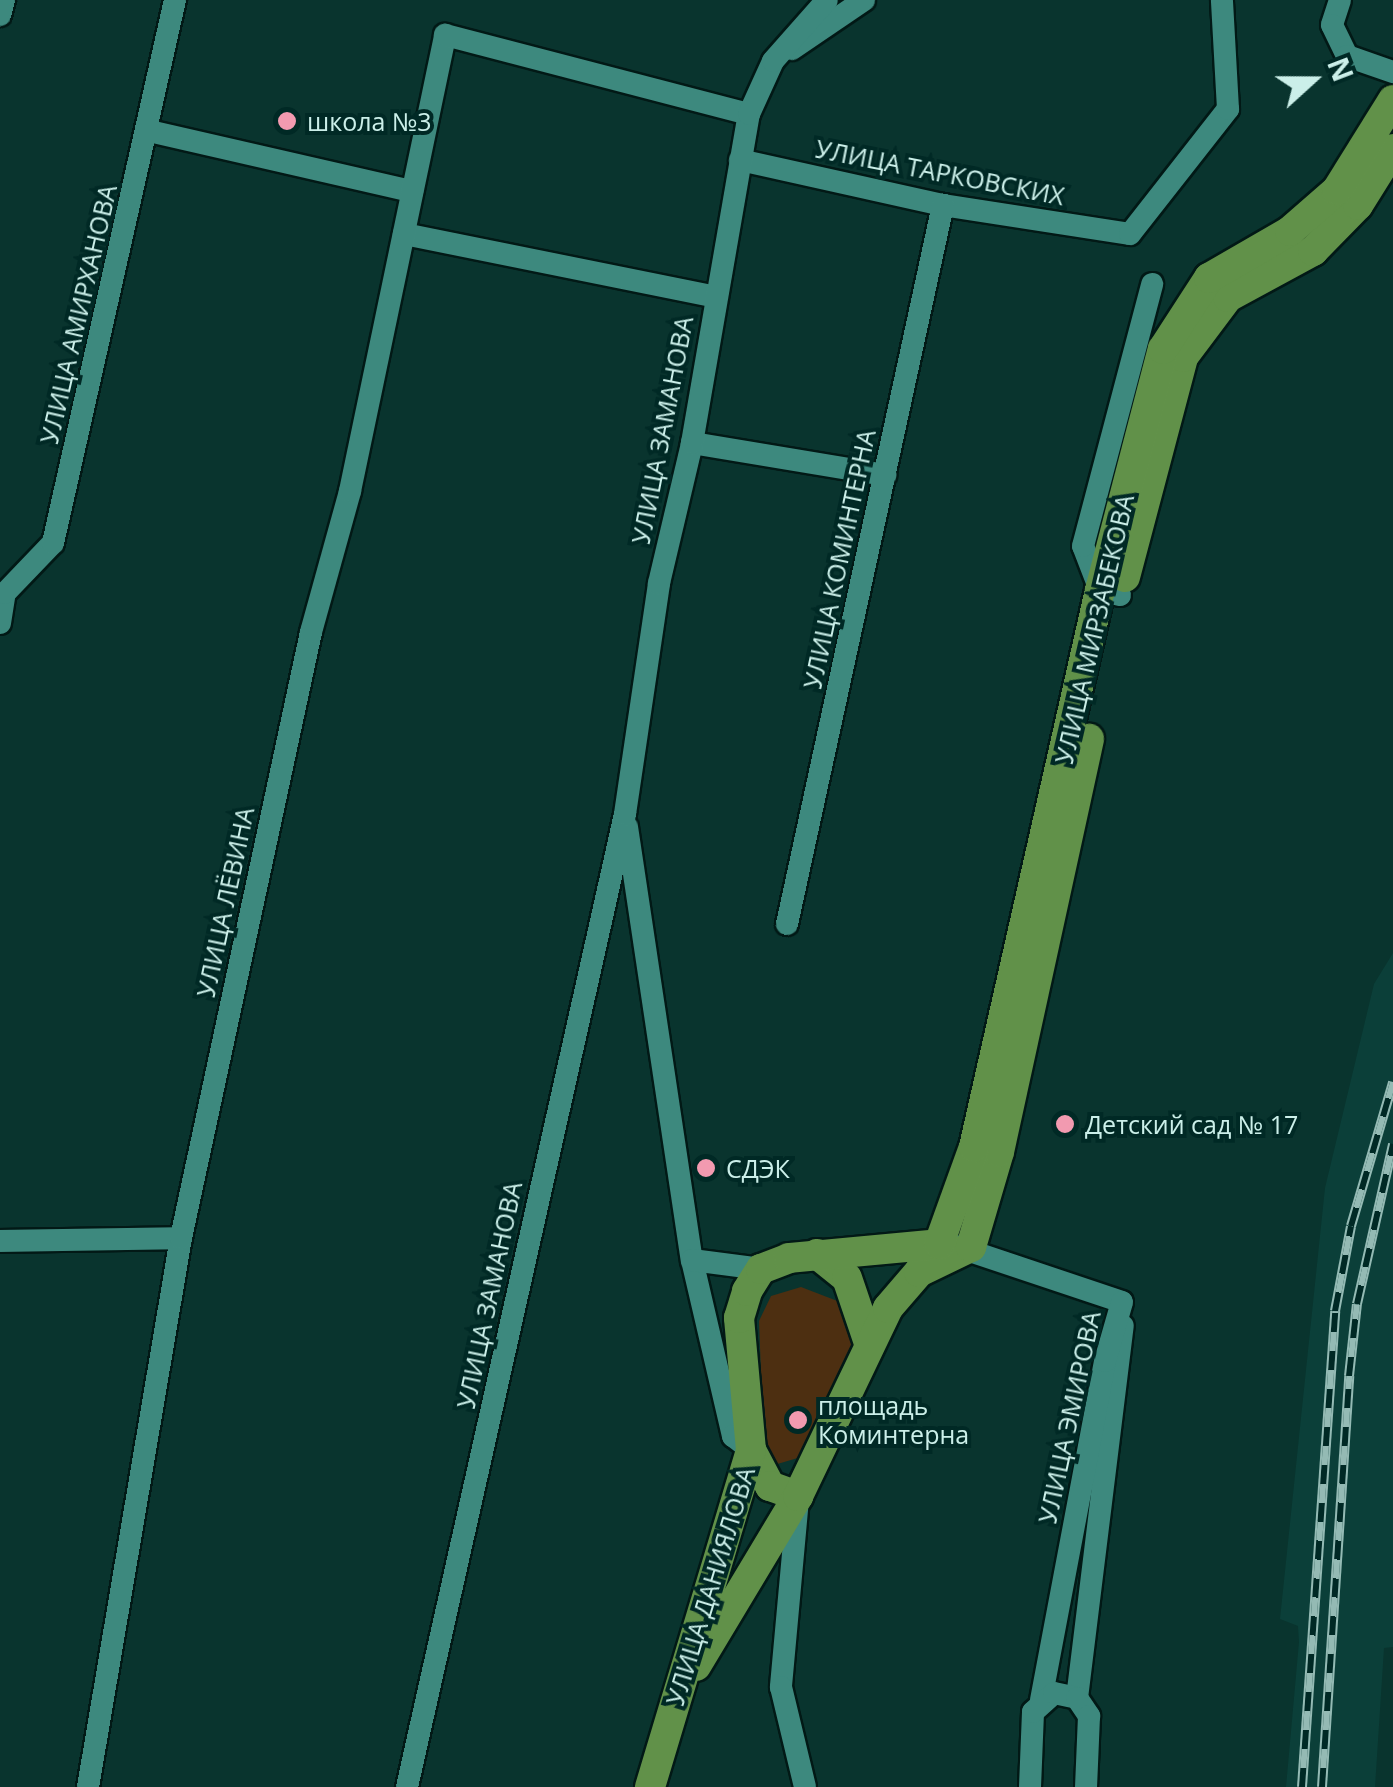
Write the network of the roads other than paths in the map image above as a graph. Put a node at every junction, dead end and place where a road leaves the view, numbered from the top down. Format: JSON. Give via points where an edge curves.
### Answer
{"nodes":[{"id":1,"x":4,"y":0,"type":"edge"},
{"id":2,"x":175,"y":0,"type":"edge"},
{"id":3,"x":826,"y":0,"type":"edge"},
{"id":4,"x":864,"y":0,"type":"edge"},
{"id":5,"x":1222,"y":0,"type":"edge"},
{"id":6,"x":1340,"y":0,"type":"edge"},
{"id":7,"x":0,"y":15,"type":"edge"},
{"id":8,"x":773,"y":62,"type":"junction"},
{"id":9,"x":1393,"y":72,"type":"edge"},
{"id":10,"x":1393,"y":100,"type":"edge"},
{"id":11,"x":749,"y":114,"type":"junction"},
{"id":12,"x":149,"y":131,"type":"junction"},
{"id":13,"x":1393,"y":150,"type":"edge"},
{"id":14,"x":740,"y":160,"type":"junction"},
{"id":15,"x":412,"y":190,"type":"junction"},
{"id":16,"x":942,"y":205,"type":"junction"},
{"id":17,"x":404,"y":234,"type":"junction"},
{"id":18,"x":1152,"y":284,"type":"dead end"},
{"id":19,"x":716,"y":297,"type":"junction"},
{"id":20,"x":692,"y":443,"type":"junction"},
{"id":21,"x":885,"y":476,"type":"junction"},
{"id":22,"x":1110,"y":593,"type":"junction"},
{"id":23,"x":0,"y":623,"type":"edge"},
{"id":24,"x":625,"y":814,"type":"junction"},
{"id":25,"x":787,"y":924,"type":"dead end"},
{"id":26,"x":181,"y":1238,"type":"junction"},
{"id":27,"x":0,"y":1241,"type":"edge"},
{"id":28,"x":940,"y":1244,"type":"junction"},
{"id":29,"x":971,"y":1247,"type":"junction"},
{"id":30,"x":817,"y":1254,"type":"junction"},
{"id":31,"x":692,"y":1260,"type":"junction"},
{"id":32,"x":761,"y":1269,"type":"junction"},
{"id":33,"x":1122,"y":1302,"type":"junction"},
{"id":34,"x":868,"y":1343,"type":"junction"},
{"id":35,"x":751,"y":1450,"type":"junction"},
{"id":36,"x":798,"y":1496,"type":"junction"},
{"id":37,"x":1078,"y":1698,"type":"junction"},
{"id":38,"x":1041,"y":1700,"type":"junction"},
{"id":39,"x":88,"y":1787,"type":"edge"},
{"id":40,"x":407,"y":1787,"type":"edge"},
{"id":41,"x":654,"y":1787,"type":"edge"},
{"id":42,"x":805,"y":1787,"type":"edge"},
{"id":43,"x":1030,"y":1787,"type":"edge"},
{"id":44,"x":1086,"y":1787,"type":"edge"}],
"edges":[{"from":1,"to":7,"type":"street"},
{"from":2,"to":12,"type":"street","name":"УЛИЦА АМИРХАНОВА"},
{"from":3,"to":8,"type":"street","name":"УЛИЦА ЗАМАНОВА"},
{"from":4,"to":8,"type":"street"},
{"from":5,"to":16,"type":"street","name":"УЛИЦА ТАРКОВСКИХ","via":[[1228,109],[1130,234]]},
{"from":6,"to":9,"type":"street","via":[[1332,25],[1347,56]]},
{"from":8,"to":11,"type":"street","name":"УЛИЦА ЗАМАНОВА"},
{"from":10,"to":22,"type":"main road","name":"УЛИЦА МИРЗАБЕКОВА","via":[[1337,190],[1290,231],[1209,278],[1163,349]]},
{"from":11,"to":14,"type":"street","name":"УЛИЦА ЗАМАНОВА"},
{"from":11,"to":15,"type":"street","name":"УЛИЦА ЛЁВИНА","via":[[445,35]]},
{"from":12,"to":15,"type":"street"},
{"from":12,"to":23,"type":"street","name":"УЛИЦА АМИРХАНОВА","via":[[53,543],[5,593]]},
{"from":13,"to":22,"type":"main road","name":"УЛИЦА МИРЗАБЕКОВА","via":[[1358,205],[1314,250],[1228,298],[1183,357]]},
{"from":14,"to":16,"type":"street","name":"УЛИЦА ТАРКОВСКИХ"},
{"from":14,"to":19,"type":"street","name":"УЛИЦА ЗАМАНОВА"},
{"from":15,"to":17,"type":"street","name":"УЛИЦА ЛЁВИНА"},
{"from":16,"to":21,"type":"street","name":"УЛИЦА КОМИНТЕРНА"},
{"from":17,"to":19,"type":"street"},
{"from":17,"to":26,"type":"street","name":"УЛИЦА ЛЁВИНА"},
{"from":18,"to":22,"type":"street","via":[[1083,546]]},
{"from":19,"to":20,"type":"street","name":"УЛИЦА ЗАМАНОВА"},
{"from":20,"to":21,"type":"street"},
{"from":20,"to":24,"type":"street","name":"УЛИЦА ЗАМАНОВА","via":[[659,583]]},
{"from":21,"to":25,"type":"street","name":"УЛИЦА КОМИНТЕРНА"},
{"from":22,"to":28,"type":"main road","name":"УЛИЦА МИРЗАБЕКОВА","via":[[974,1147]]},
{"from":22,"to":29,"type":"main road","name":"УЛИЦА МИРЗАБЕКОВА","via":[[999,1152]]},
{"from":24,"to":31,"type":"street","name":"УЛИЦА ЗАМАНОВА"},
{"from":24,"to":40,"type":"street","name":"УЛИЦА ЗАМАНОВА"},
{"from":26,"to":27,"type":"street"},
{"from":26,"to":39,"type":"street","name":"УЛИЦА ЛЁВИНА"},
{"from":28,"to":29,"type":"street"},
{"from":28,"to":30,"type":"main road"},
{"from":29,"to":33,"type":"street"},
{"from":29,"to":34,"type":"main road","name":"УЛИЦА ДАНИЯЛОВА","via":[[919,1272]]},
{"from":30,"to":32,"type":"main road"},
{"from":30,"to":34,"type":"main road","via":[[847,1278]]},
{"from":31,"to":32,"type":"street"},
{"from":31,"to":35,"type":"street","name":"УЛИЦА ЗАМАНОВА","via":[[733,1436]]},
{"from":32,"to":35,"type":"main road","name":"УЛИЦА ДАНИЯЛОВА","via":[[739,1318]]},
{"from":33,"to":37,"type":"street","name":"УЛИЦА ЭМИРОВА","via":[[1123,1360]]},
{"from":33,"to":38,"type":"street","name":"УЛИЦА ЭМИРОВА","via":[[1105,1360]]},
{"from":34,"to":36,"type":"main road","name":"УЛИЦА ДАНИЯЛОВА"},
{"from":35,"to":36,"type":"main road","via":[[770,1486]]},
{"from":35,"to":41,"type":"main road","name":"УЛИЦА ДАНИЯЛОВА"},
{"from":36,"to":41,"type":"main road","name":"УЛИЦА ДАНИЯЛОВА","via":[[683,1687]]},
{"from":36,"to":42,"type":"street","via":[[782,1687]]},
{"from":37,"to":38,"type":"street","via":[[1054,1693]]},
{"from":37,"to":44,"type":"street","name":"УЛИЦА ЭМИРОВА","via":[[1089,1716]]},
{"from":38,"to":43,"type":"street","name":"УЛИЦА ЭМИРОВА","via":[[1033,1712]]}]}
